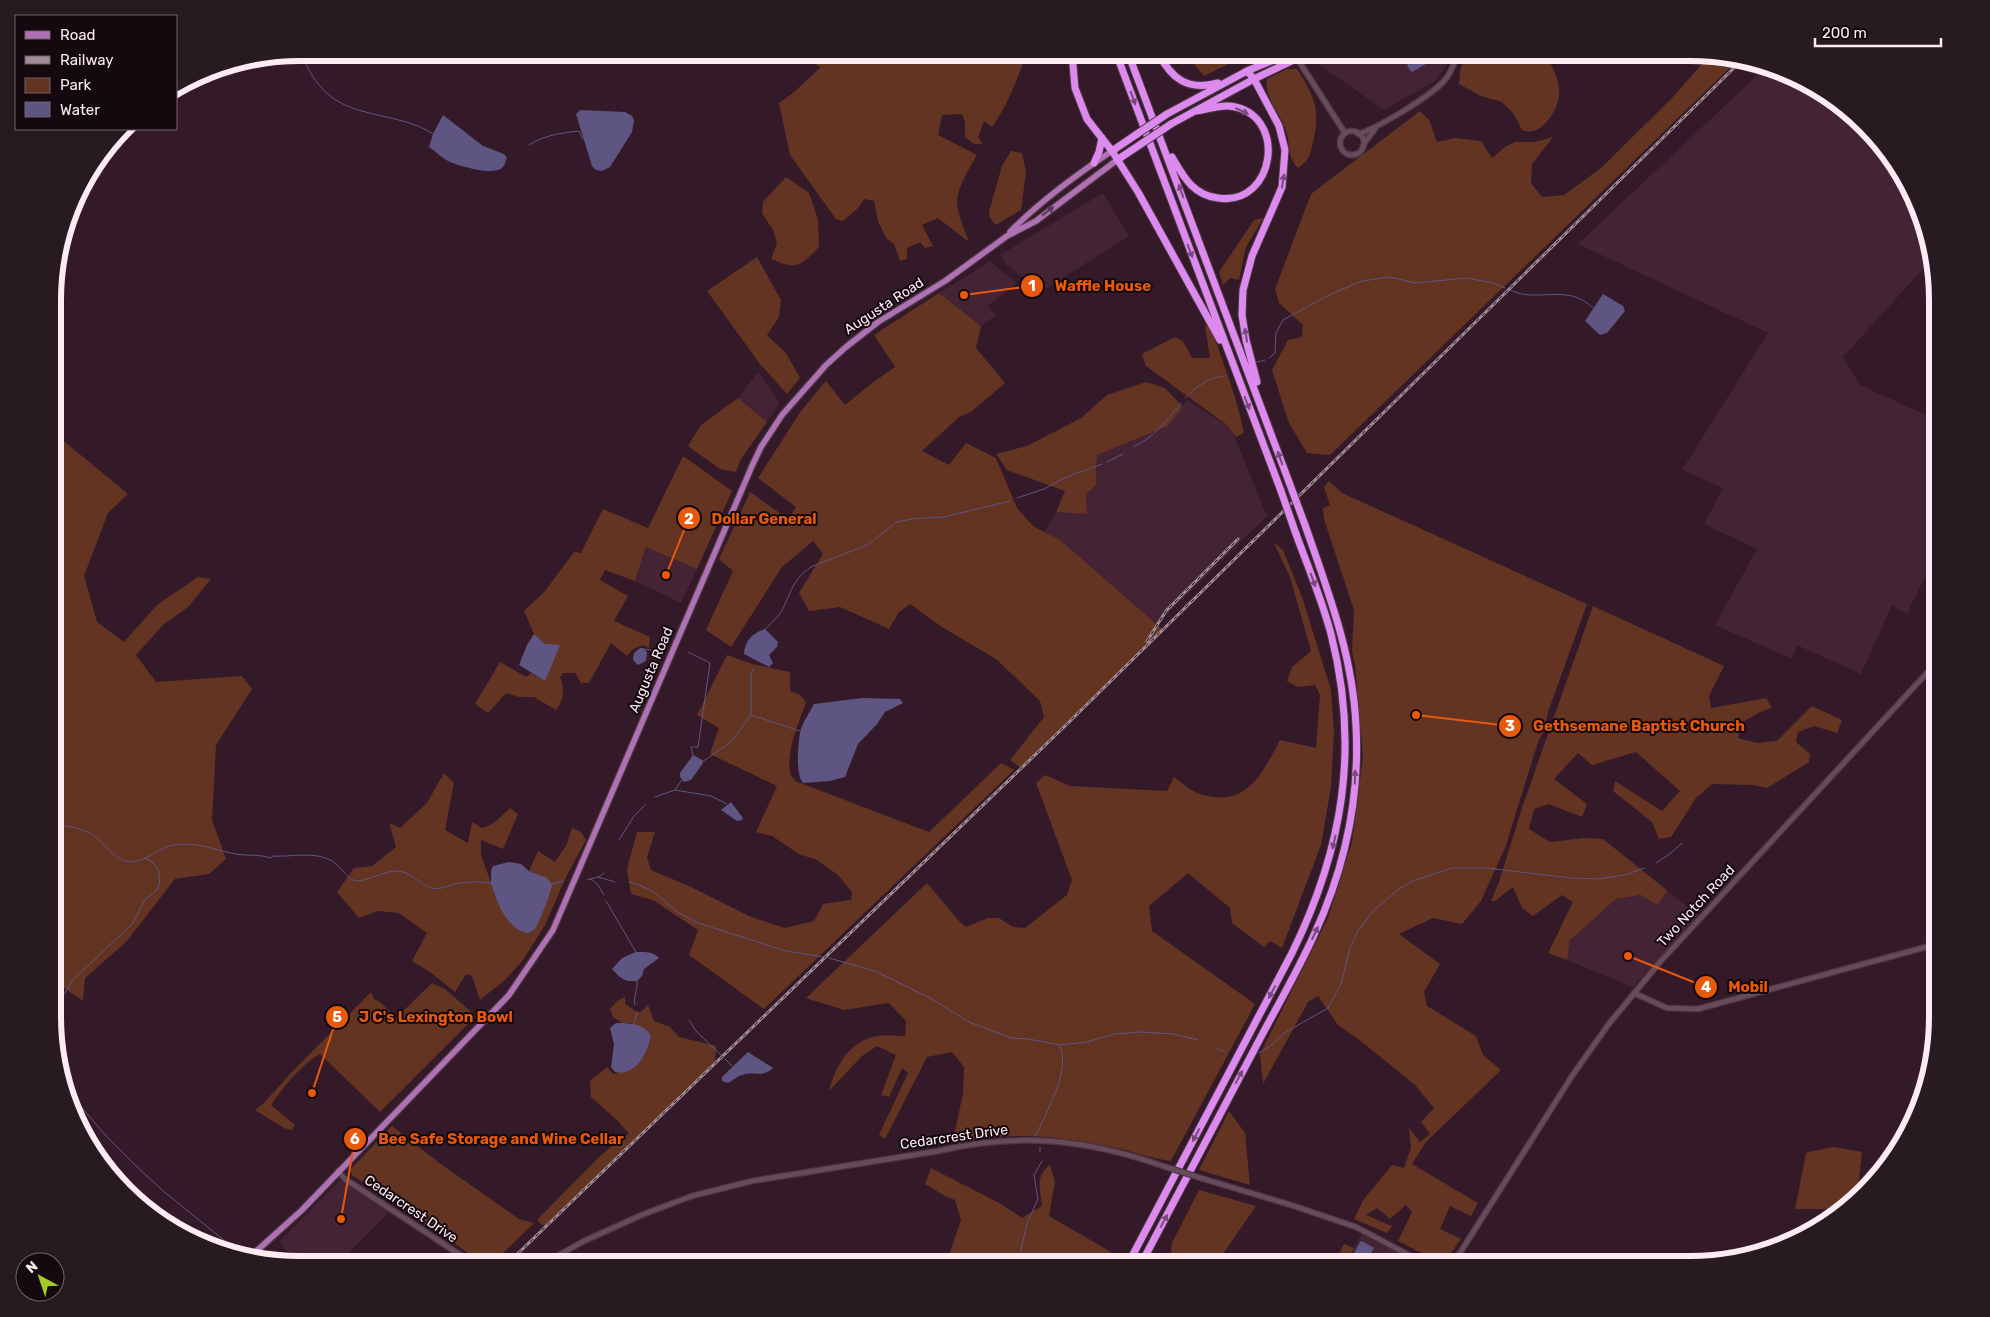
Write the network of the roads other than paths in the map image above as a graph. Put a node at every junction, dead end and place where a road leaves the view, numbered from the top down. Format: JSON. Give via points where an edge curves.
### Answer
{"nodes":[{"id":1,"x":1073,"y":61,"type":"edge"},
{"id":2,"x":1119,"y":61,"type":"edge"},
{"id":3,"x":1131,"y":61,"type":"edge"},
{"id":4,"x":1163,"y":61,"type":"edge"},
{"id":5,"x":1270,"y":61,"type":"edge"},
{"id":6,"x":1290,"y":61,"type":"edge"},
{"id":7,"x":1298,"y":61,"type":"edge"},
{"id":8,"x":1454,"y":61,"type":"edge"},
{"id":9,"x":1247,"y":71,"type":"junction"},
{"id":10,"x":1254,"y":79,"type":"junction"},
{"id":11,"x":1228,"y":80,"type":"junction"},
{"id":12,"x":1195,"y":111,"type":"junction"},
{"id":13,"x":1376,"y":128,"type":"junction"},
{"id":14,"x":1345,"y":133,"type":"junction"},
{"id":15,"x":1358,"y":134,"type":"junction"},
{"id":16,"x":1102,"y":138,"type":"junction"},
{"id":17,"x":1163,"y":144,"type":"junction"},
{"id":18,"x":1363,"y":145,"type":"junction"},
{"id":19,"x":1112,"y":151,"type":"junction"},
{"id":20,"x":1117,"y":160,"type":"junction"},
{"id":21,"x":1094,"y":163,"type":"junction"},
{"id":22,"x":1007,"y":236,"type":"junction"},
{"id":23,"x":1231,"y":362,"type":"junction"},
{"id":24,"x":1272,"y":433,"type":"junction"},
{"id":25,"x":1929,"y":671,"type":"edge"},
{"id":26,"x":1929,"y":946,"type":"edge"},
{"id":27,"x":1634,"y":993,"type":"junction"},
{"id":28,"x":338,"y":1171,"type":"junction"},
{"id":29,"x":256,"y":1251,"type":"edge"},
{"id":30,"x":462,"y":1256,"type":"edge"},
{"id":31,"x":557,"y":1256,"type":"edge"},
{"id":32,"x":1132,"y":1256,"type":"edge"},
{"id":33,"x":1145,"y":1256,"type":"edge"},
{"id":34,"x":1411,"y":1256,"type":"edge"},
{"id":35,"x":1458,"y":1256,"type":"edge"}],
"edges":[{"from":1,"to":16,"type":"highway","via":[[1075,88],[1087,119]]},
{"from":2,"to":23,"type":"highway","one_way":true},
{"from":3,"to":17,"type":"highway"},
{"from":4,"to":11,"type":"highway","via":[[1181,81],[1193,86]]},
{"from":5,"to":9,"type":"highway","name":"Augusta Road"},
{"from":6,"to":10,"type":"highway","name":"Augusta Road"},
{"from":7,"to":14,"type":"street","bridge":true},
{"from":8,"to":13,"type":"street","via":[[1445,81]]},
{"from":9,"to":10,"type":"highway"},
{"from":9,"to":11,"type":"highway","name":"Augusta Road"},
{"from":10,"to":12,"type":"highway","name":"Augusta Road"},
{"from":24,"to":10,"type":"highway","one_way":true,"via":[[1242,315],[1250,261],[1282,187],[1285,150],[1279,126]]},
{"from":11,"to":19,"type":"highway","name":"Augusta Road","bridge":true,"via":[[1167,114]]},
{"from":12,"to":17,"type":"highway","one_way":true,"via":[[1234,107],[1249,113],[1259,123],[1267,136],[1270,151],[1266,168],[1256,184],[1245,194],[1234,198],[1204,195],[1187,181]]},
{"from":12,"to":20,"type":"highway","name":"Augusta Road","bridge":true},
{"from":13,"to":15,"type":"street"},
{"from":13,"to":18,"type":"street"},
{"from":14,"to":15,"type":"street"},
{"from":14,"to":18,"type":"street","via":[[1340,140],[1345,153],[1356,154]]},
{"from":15,"to":18,"type":"street"},
{"from":16,"to":19,"type":"highway"},
{"from":16,"to":21,"type":"highway"},
{"from":24,"to":17,"type":"highway","one_way":true},
{"from":19,"to":20,"type":"highway"},
{"from":19,"to":21,"type":"main road","name":"Augusta Road"},
{"from":22,"to":20,"type":"main road","name":"Augusta Road","one_way":true,"via":[[1036,220]]},
{"from":20,"to":23,"type":"highway","via":[[1138,192]]},
{"from":21,"to":22,"type":"main road","name":"Augusta Road","via":[[1026,216]]},
{"from":22,"to":28,"type":"main road","name":"Augusta Road","via":[[945,282],[878,322],[846,347],[817,374],[774,426],[752,466],[553,930],[509,995],[350,1163]]},
{"from":23,"to":32,"type":"highway","one_way":true,"bridge":true,"via":[[1325,614],[1341,685],[1344,720],[1345,763],[1340,811],[1333,848],[1317,898],[1292,953]]},
{"from":33,"to":24,"type":"highway","one_way":true,"bridge":true,"via":[[1313,938],[1336,880],[1351,819],[1356,741],[1352,686],[1342,633]]},
{"from":25,"to":27,"type":"street","name":"Two Notch Road"},
{"from":26,"to":27,"type":"street","via":[[1698,1009],[1668,1008]]},
{"from":27,"to":35,"type":"street","name":"Two Notch Road","via":[[1572,1076]]},
{"from":28,"to":29,"type":"main road","name":"Augusta Road","via":[[302,1210]]},
{"from":28,"to":30,"type":"street","name":"Cedarcrest Drive","via":[[345,1179]]},
{"from":31,"to":34,"type":"street","name":"Cedarcrest Drive","bridge":true,"via":[[602,1232],[666,1205],[752,1181],[965,1145],[1054,1140],[1108,1149],[1299,1207],[1356,1228]]}]}
